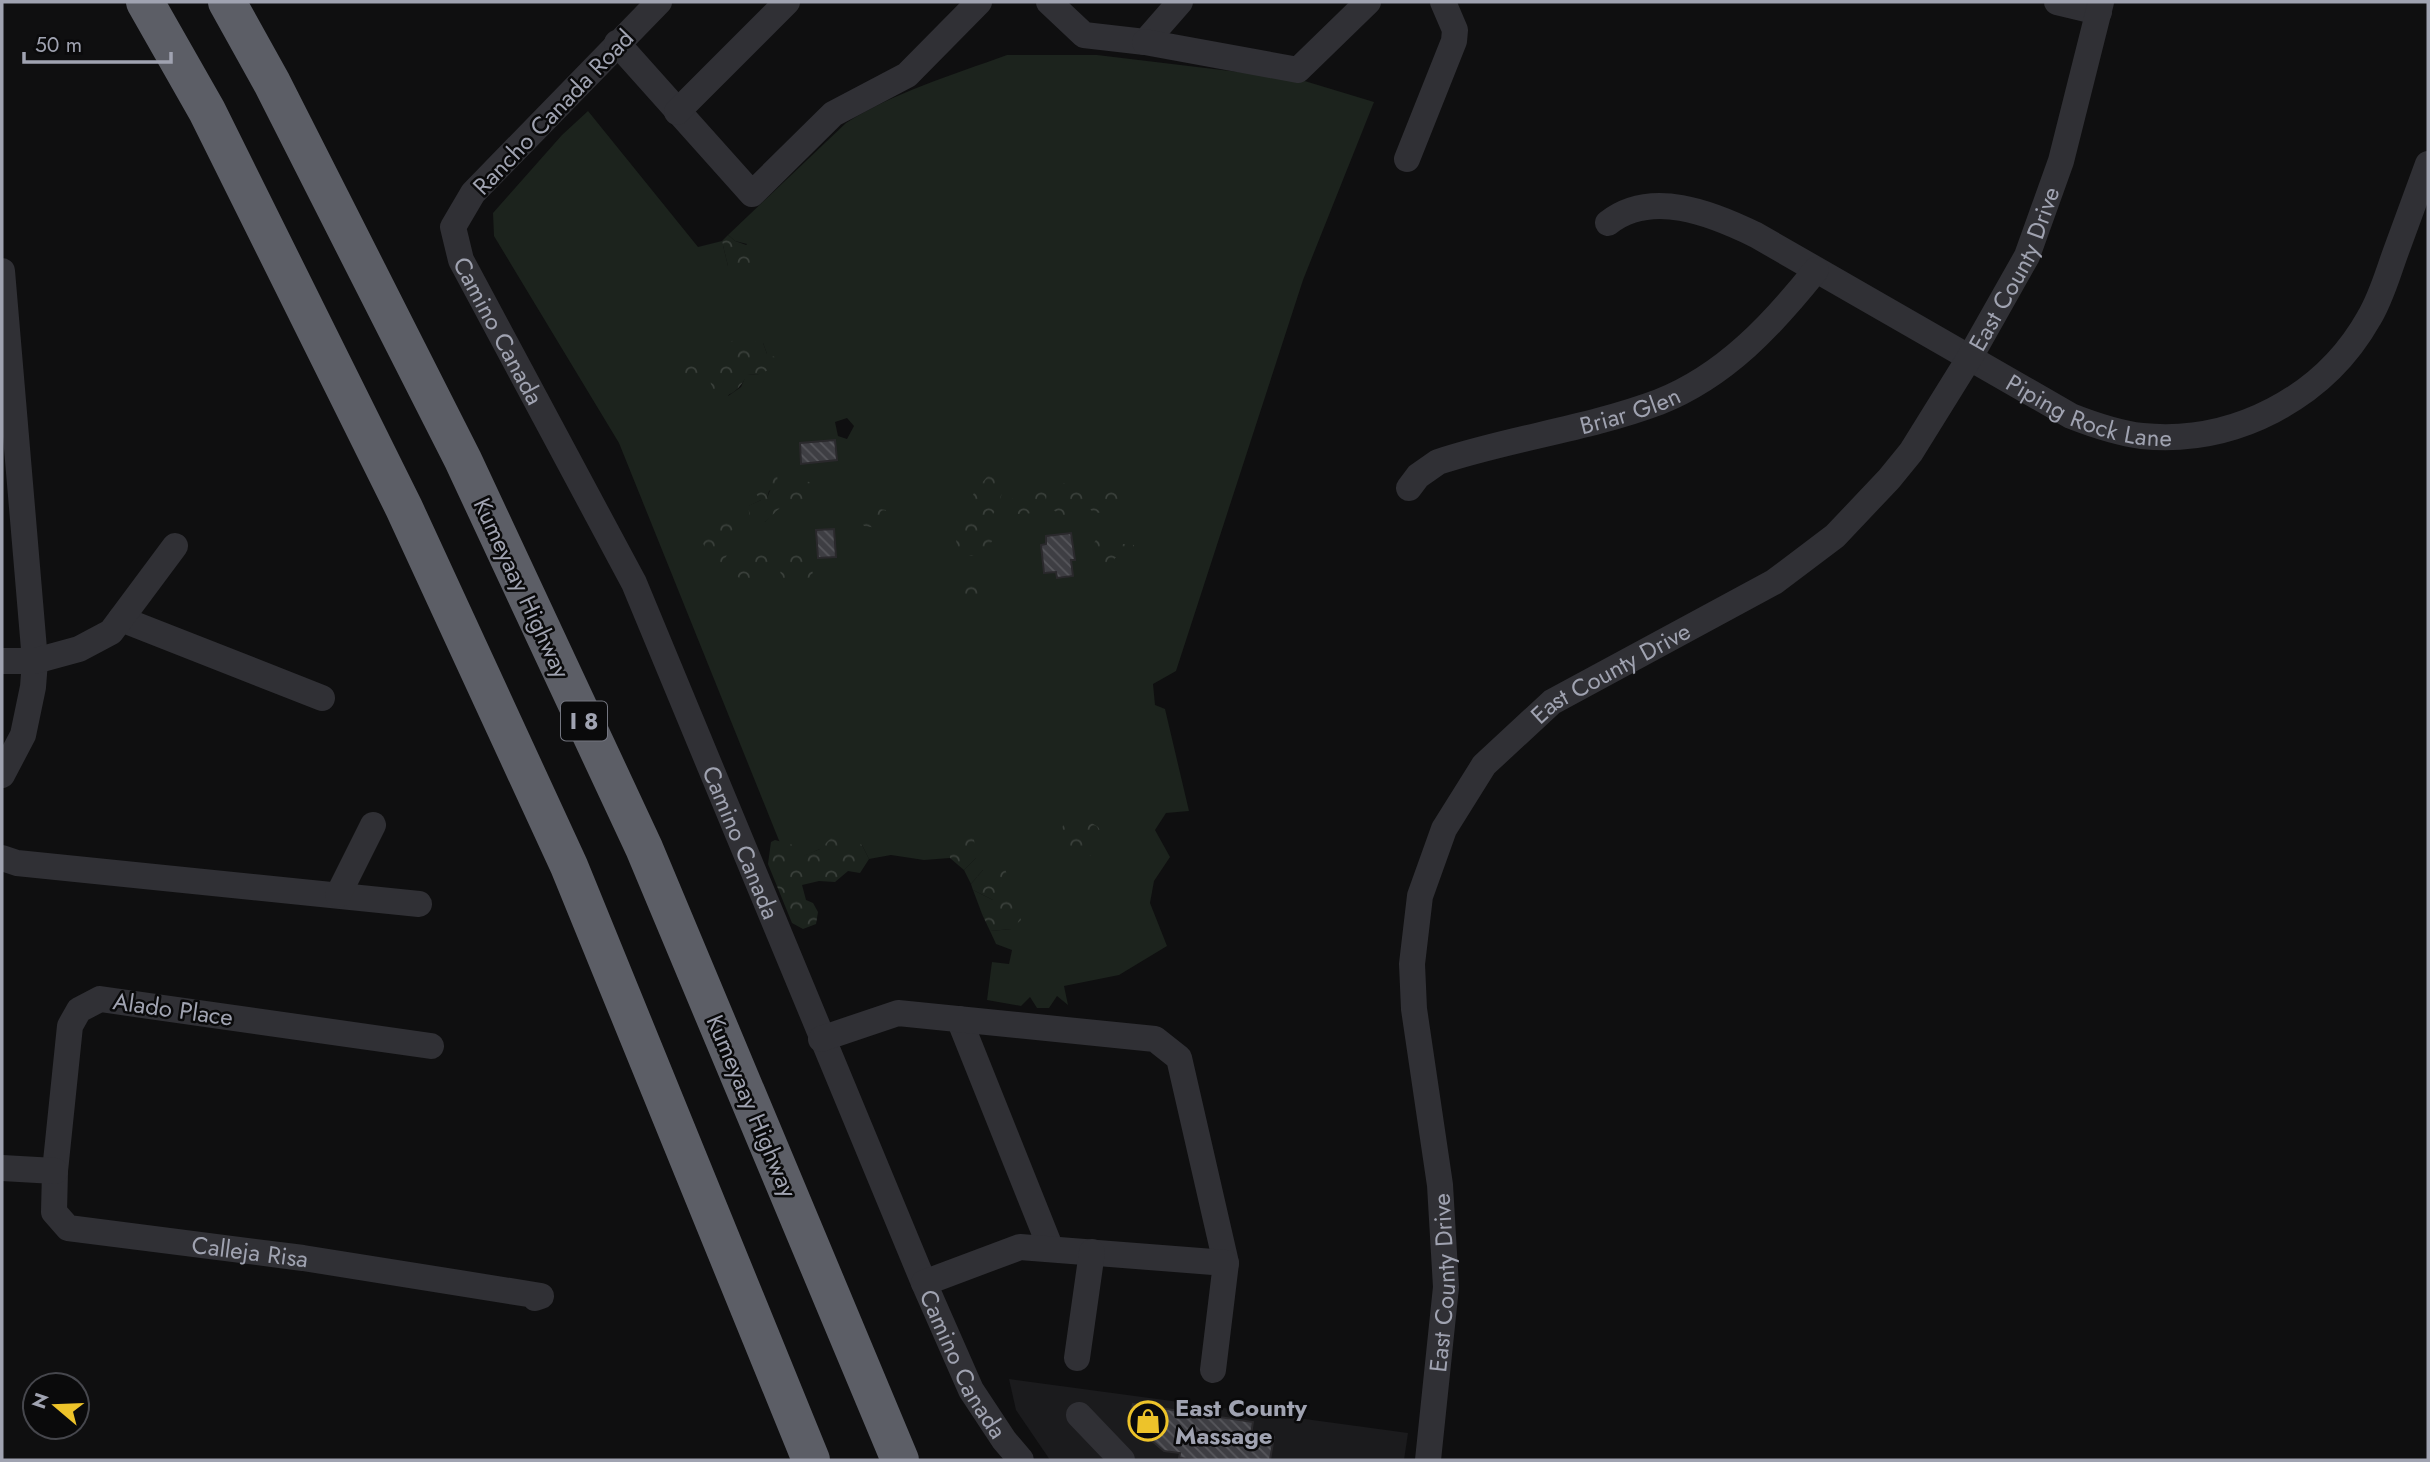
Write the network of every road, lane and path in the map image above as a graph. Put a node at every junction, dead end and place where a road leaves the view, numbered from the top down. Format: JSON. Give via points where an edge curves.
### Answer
{"nodes":[{"id":1,"x":145,"y":2,"type":"edge"},
{"id":2,"x":227,"y":2,"type":"edge"},
{"id":3,"x":659,"y":2,"type":"edge"},
{"id":4,"x":787,"y":2,"type":"edge"},
{"id":5,"x":979,"y":2,"type":"edge"},
{"id":6,"x":1049,"y":2,"type":"edge"},
{"id":7,"x":1180,"y":2,"type":"edge"},
{"id":8,"x":1368,"y":2,"type":"edge"},
{"id":9,"x":1443,"y":2,"type":"edge"},
{"id":10,"x":2057,"y":2,"type":"edge"},
{"id":11,"x":2100,"y":7,"type":"edge"},
{"id":12,"x":1145,"y":42,"type":"junction"},
{"id":13,"x":617,"y":43,"type":"junction"},
{"id":14,"x":677,"y":112,"type":"junction"},
{"id":15,"x":1407,"y":159,"type":"dead end"},
{"id":16,"x":2428,"y":164,"type":"edge"},
{"id":17,"x":1608,"y":223,"type":"dead end"},
{"id":18,"x":453,"y":227,"type":"joint"},
{"id":19,"x":1816,"y":270,"type":"junction"},
{"id":20,"x":2,"y":271,"type":"edge"},
{"id":21,"x":1970,"y":357,"type":"junction"},
{"id":22,"x":8,"y":430,"type":"edge"},
{"id":23,"x":1409,"y":488,"type":"dead end"},
{"id":24,"x":175,"y":546,"type":"dead end"},
{"id":25,"x":121,"y":620,"type":"junction"},
{"id":26,"x":2,"y":661,"type":"edge"},
{"id":27,"x":35,"y":661,"type":"junction"},
{"id":28,"x":322,"y":698,"type":"dead end"},
{"id":29,"x":2,"y":775,"type":"edge"},
{"id":30,"x":373,"y":825,"type":"dead end"},
{"id":31,"x":2,"y":858,"type":"edge"},
{"id":32,"x":338,"y":895,"type":"junction"},
{"id":33,"x":419,"y":904,"type":"dead end"},
{"id":34,"x":958,"y":1019,"type":"junction"},
{"id":35,"x":821,"y":1039,"type":"junction"},
{"id":36,"x":431,"y":1046,"type":"dead end"},
{"id":37,"x":2,"y":1168,"type":"edge"},
{"id":38,"x":55,"y":1171,"type":"junction"},
{"id":39,"x":1051,"y":1249,"type":"junction"},
{"id":40,"x":1092,"y":1252,"type":"junction"},
{"id":41,"x":1226,"y":1263,"type":"junction"},
{"id":42,"x":923,"y":1283,"type":"junction"},
{"id":43,"x":535,"y":1298,"type":"dead end"},
{"id":44,"x":1077,"y":1358,"type":"dead end"},
{"id":45,"x":1213,"y":1370,"type":"dead end"},
{"id":46,"x":1079,"y":1415,"type":"dead end"},
{"id":47,"x":811,"y":1460,"type":"edge"},
{"id":48,"x":900,"y":1460,"type":"edge"},
{"id":49,"x":1021,"y":1460,"type":"edge"},
{"id":50,"x":1122,"y":1460,"type":"edge"},
{"id":51,"x":1429,"y":1460,"type":"edge"}],
"edges":[{"from":1,"to":47,"type":"highway","via":[[207,111],[404,508],[569,866]]},
{"from":2,"to":48,"type":"highway","name":"Kumeyaay Highway","number":"I 8","via":[[463,460],[632,823]]},
{"from":3,"to":13,"type":"street","name":"Rancho Canada Road"},
{"from":4,"to":14,"type":"street"},
{"from":5,"to":14,"type":"street","via":[[908,75],[833,114],[752,194]]},
{"from":6,"to":12,"type":"street","via":[[1084,34]]},
{"from":7,"to":12,"type":"street"},
{"from":8,"to":12,"type":"street","via":[[1298,69]]},
{"from":9,"to":15,"type":"street","via":[[1455,30],[1454,41]]},
{"from":10,"to":11,"type":"street"},
{"from":11,"to":21,"type":"street","name":"East County Drive","via":[[2040,223],[2010,290]]},
{"from":13,"to":14,"type":"street"},
{"from":13,"to":18,"type":"street","name":"Rancho Canada Road","via":[[473,193]]},
{"from":16,"to":21,"type":"street","name":"Piping Rock Lane","via":[[2379,298],[2356,339],[2323,376],[2262,416],[2191,436],[2118,432],[2071,416]]},
{"from":17,"to":19,"type":"street","name":"Piping Rock Lane","via":[[1628,209],[1645,206],[1688,210],[1735,225]]},
{"from":18,"to":35,"type":"street","name":"Camino Canada","via":[[461,260],[634,583]]},
{"from":19,"to":21,"type":"street","name":"Piping Rock Lane"},
{"from":19,"to":23,"type":"street","name":"Briar Glen","via":[[1753,342],[1675,394],[1621,414],[1437,462]]},
{"from":20,"to":22,"type":"street"},
{"from":21,"to":51,"type":"street","name":"East County Drive","via":[[1910,452],[1835,536],[1764,588],[1552,702],[1484,765],[1444,829],[1420,896],[1412,964],[1414,1009],[1440,1185],[1447,1287]]},
{"from":22,"to":27,"type":"street"},
{"from":24,"to":25,"type":"street"},
{"from":25,"to":27,"type":"street","via":[[111,632],[79,649]]},
{"from":25,"to":28,"type":"street"},
{"from":26,"to":27,"type":"street"},
{"from":27,"to":29,"type":"street","via":[[23,735]]},
{"from":30,"to":32,"type":"street"},
{"from":31,"to":32,"type":"street"},
{"from":32,"to":33,"type":"street"},
{"from":34,"to":35,"type":"street","via":[[898,1013]]},
{"from":34,"to":39,"type":"street"},
{"from":34,"to":41,"type":"street","via":[[1155,1040],[1179,1058]]},
{"from":35,"to":42,"type":"street","name":"Camino Canada"},
{"from":36,"to":38,"type":"street","name":"Alado Place","via":[[100,999],[79,1010],[70,1026]]},
{"from":37,"to":38,"type":"street"},
{"from":38,"to":43,"type":"street","name":"Calleja Risa","via":[[54,1212],[68,1228],[303,1258],[541,1296]]},
{"from":39,"to":40,"type":"street"},
{"from":39,"to":42,"type":"street","via":[[1020,1247]]},
{"from":40,"to":41,"type":"street"},
{"from":40,"to":44,"type":"street"},
{"from":41,"to":45,"type":"street"},
{"from":42,"to":49,"type":"street","name":"Camino Canada","via":[[971,1390]]},
{"from":46,"to":50,"type":"street"}]}
